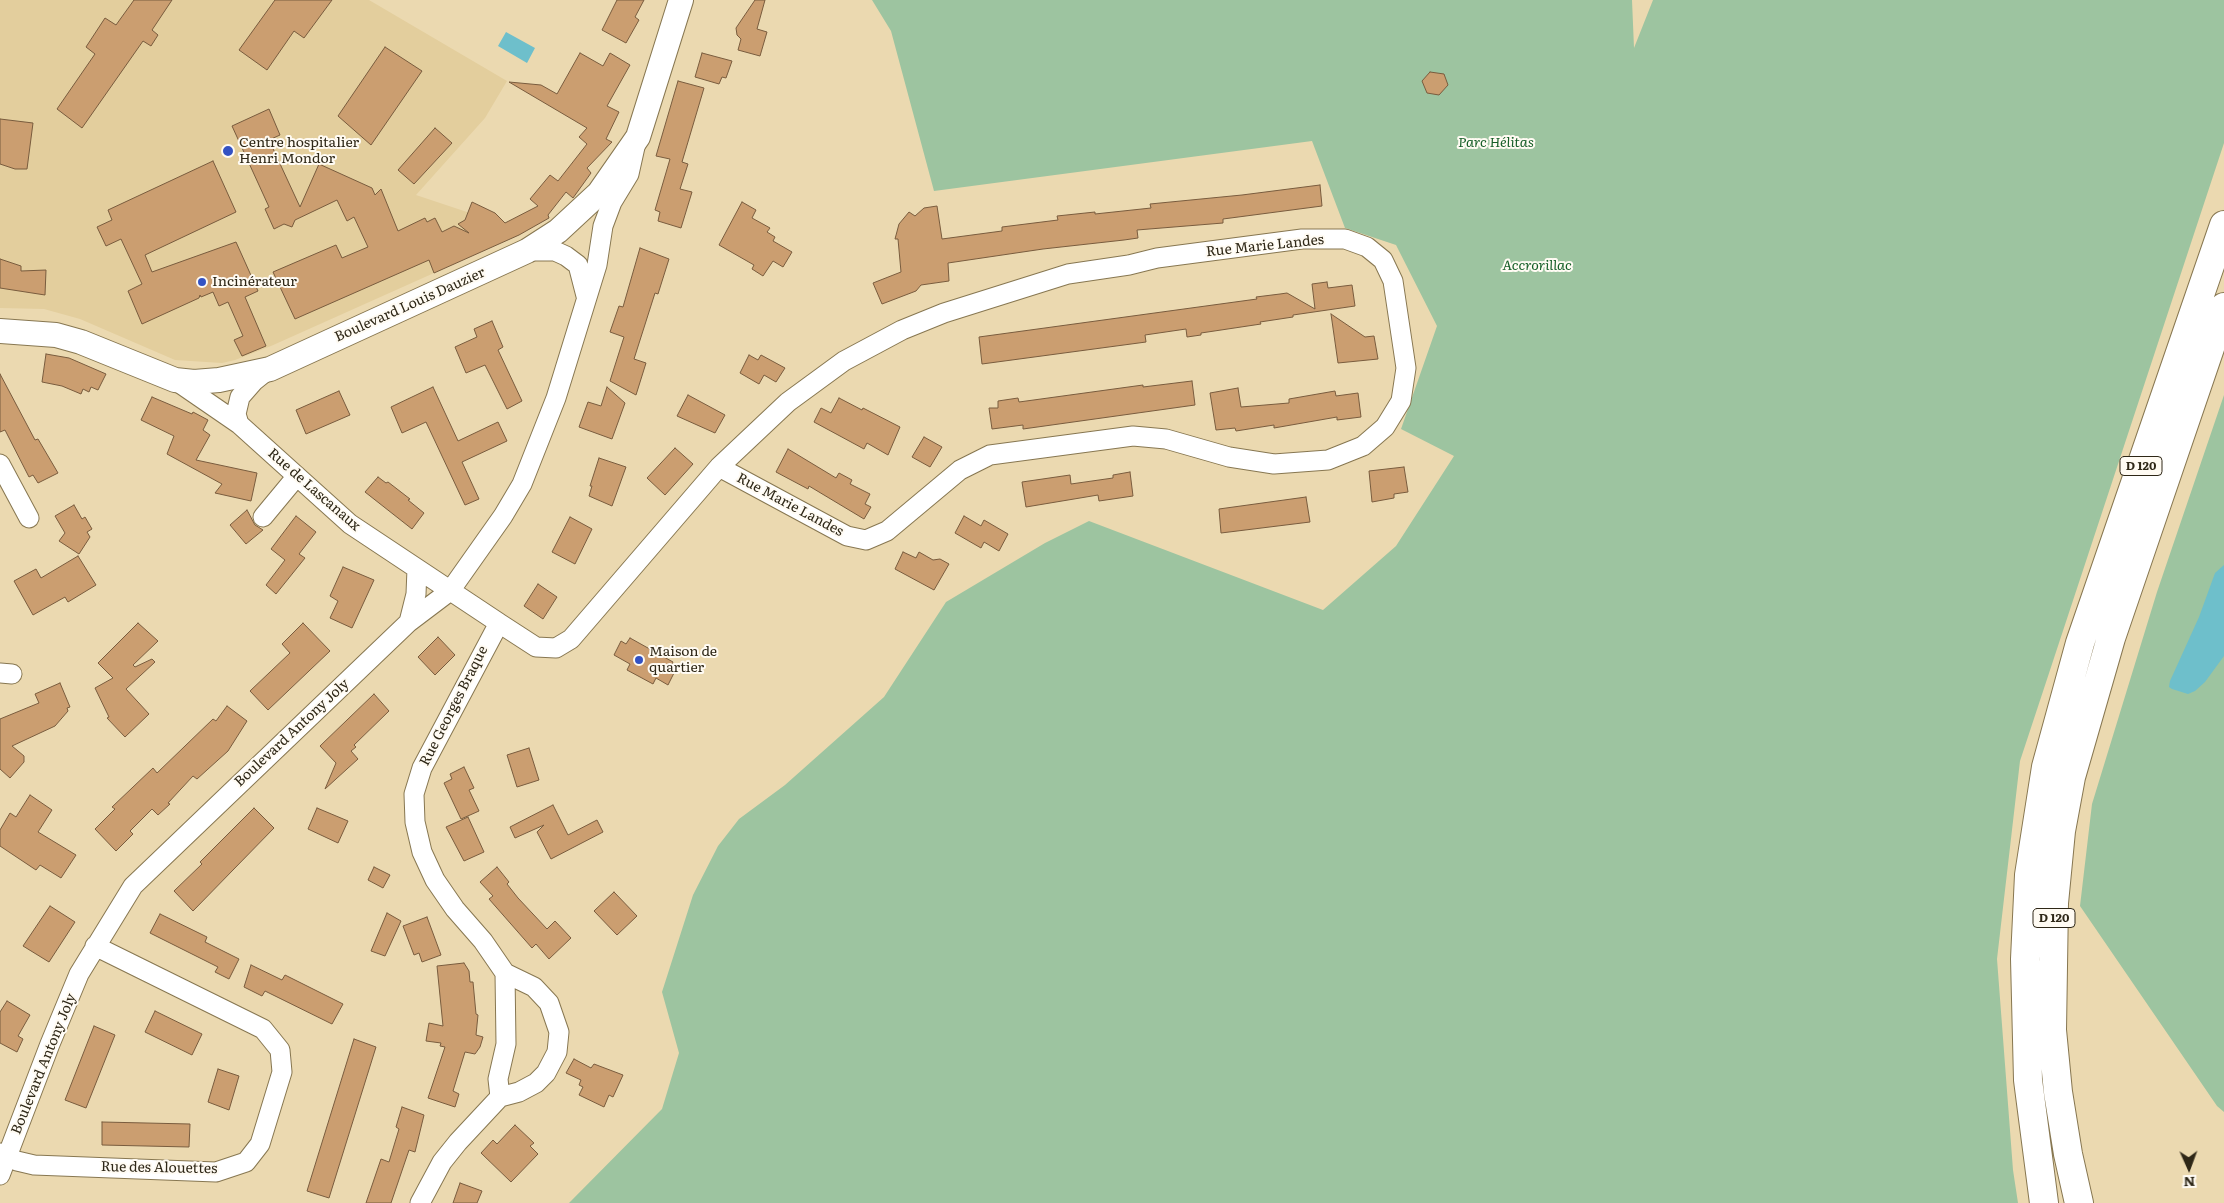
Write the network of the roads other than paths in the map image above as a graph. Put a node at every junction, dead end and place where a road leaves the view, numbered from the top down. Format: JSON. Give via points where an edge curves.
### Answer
{"nodes":[{"id":1,"x":681,"y":0,"type":"edge"},
{"id":2,"x":638,"y":137,"type":"junction"},
{"id":3,"x":2224,"y":225,"type":"edge"},
{"id":4,"x":527,"y":251,"type":"junction"},
{"id":5,"x":586,"y":298,"type":"junction"},
{"id":6,"x":2224,"y":307,"type":"edge"},
{"id":7,"x":0,"y":331,"type":"edge"},
{"id":8,"x":270,"y":368,"type":"junction"},
{"id":9,"x":175,"y":380,"type":"junction"},
{"id":10,"x":239,"y":424,"type":"junction"},
{"id":11,"x":0,"y":464,"type":"edge"},
{"id":12,"x":720,"y":467,"type":"junction"},
{"id":13,"x":297,"y":476,"type":"junction"},
{"id":14,"x":263,"y":517,"type":"dead end"},
{"id":15,"x":29,"y":518,"type":"dead end"},
{"id":16,"x":474,"y":558,"type":"junction"},
{"id":17,"x":422,"y":572,"type":"junction"},
{"id":18,"x":450,"y":590,"type":"junction"},
{"id":19,"x":409,"y":622,"type":"junction"},
{"id":20,"x":499,"y":623,"type":"junction"},
{"id":21,"x":95,"y":946,"type":"junction"},
{"id":22,"x":505,"y":973,"type":"junction"},
{"id":23,"x":500,"y":1097,"type":"junction"},
{"id":24,"x":4,"y":1155,"type":"edge"},
{"id":25,"x":0,"y":1175,"type":"edge"},
{"id":26,"x":420,"y":1203,"type":"edge"},
{"id":27,"x":2044,"y":1203,"type":"edge"},
{"id":28,"x":2079,"y":1203,"type":"edge"}],
"edges":[{"from":1,"to":2,"type":"main road","name":"Boulevard Louis Dauzier"},
{"from":2,"to":4,"type":"main road","name":"Boulevard Louis Dauzier","via":[[599,194],[558,232]]},
{"from":2,"to":5,"type":"street","name":"Boulevard Antony Joly","via":[[629,174],[602,226],[597,265]]},
{"from":3,"to":27,"type":"highway","number":"D 120","via":[[2080,643],[2046,767],[2029,875],[2025,959],[2028,1080]]},
{"from":4,"to":5,"type":"street","name":"Boulevard Antony Joly","via":[[555,251],[572,260],[581,272]]},
{"from":4,"to":8,"type":"main road","name":"Boulevard Louis Dauzier"},
{"from":5,"to":16,"type":"street","name":"Boulevard Antony Joly","via":[[556,398],[522,484]]},
{"from":6,"to":28,"type":"highway","number":"D 120","via":[[2111,638],[2070,777],[2061,831],[2054,903],[2052,1030],[2061,1110]]},
{"from":7,"to":9,"type":"main road","name":"Boulevard Louis Dauzier","via":[[56,335]]},
{"from":8,"to":9,"type":"main road","name":"Boulevard Louis Dauzier","via":[[219,380]]},
{"from":8,"to":10,"type":"street","via":[[240,397],[236,414]]},
{"from":9,"to":10,"type":"street","name":"Rue de Lascanaux"},
{"from":10,"to":13,"type":"street","name":"Rue de Lascanaux"},
{"from":11,"to":15,"type":"street"},
{"from":12,"to":12,"type":"street","name":"Rue Marie Landes","via":[[788,402],[844,361],[902,330],[944,313],[1068,274],[1302,239],[1345,239],[1373,251],[1383,260],[1393,281],[1406,368],[1401,401],[1385,427],[1363,446],[1328,460],[1274,464],[1229,457],[1166,440],[1133,436],[990,455],[960,470],[887,531],[866,540],[847,536]]},
{"from":12,"to":20,"type":"street","name":"Rue Marie Landes","via":[[571,639],[556,648],[536,647]]},
{"from":13,"to":14,"type":"street"},
{"from":13,"to":17,"type":"street","name":"Rue de Lascanaux","via":[[350,524]]},
{"from":16,"to":17,"type":"street","via":[[453,569]]},
{"from":16,"to":18,"type":"street","name":"Boulevard Antony Joly"},
{"from":17,"to":18,"type":"street","name":"Rue de Lascanaux"},
{"from":17,"to":19,"type":"street"},
{"from":18,"to":19,"type":"street","name":"Boulevard Antony Joly"},
{"from":18,"to":20,"type":"street"},
{"from":19,"to":21,"type":"street","name":"Boulevard Antony Joly","via":[[133,886]]},
{"from":20,"to":22,"type":"street","name":"Rue Georges Braque","via":[[422,768],[414,794],[415,822],[422,852],[435,880]]},
{"from":21,"to":24,"type":"street","name":"Boulevard Antony Joly","via":[[79,974]]},
{"from":21,"to":24,"type":"street","name":"Rue des Alouettes","via":[[263,1029],[269,1036],[280,1050],[282,1072],[260,1144],[246,1162],[216,1172],[34,1165]]},
{"from":22,"to":23,"type":"street","via":[[506,1044],[498,1079]]},
{"from":22,"to":23,"type":"street","name":"Rue Georges Braque","via":[[534,987],[549,1003],[559,1032],[557,1052],[546,1073],[519,1092]]},
{"from":23,"to":26,"type":"street","via":[[442,1162]]},
{"from":24,"to":25,"type":"street","name":"Boulevard Antony Joly"}]}
